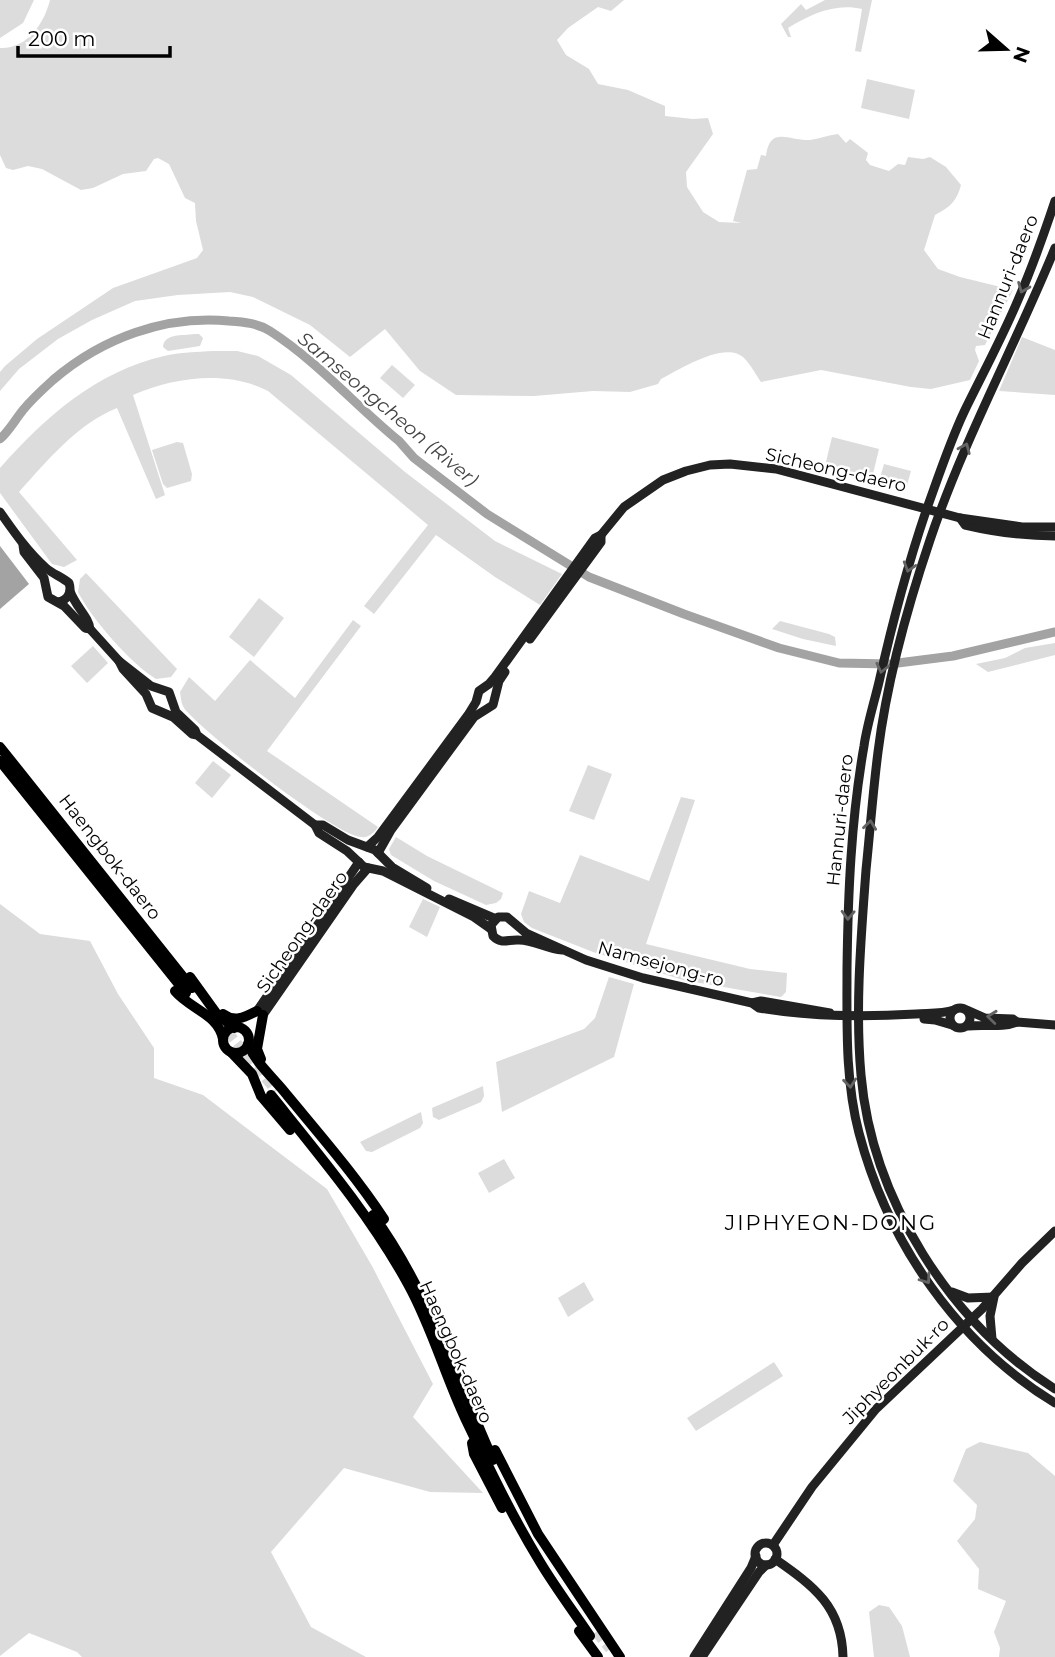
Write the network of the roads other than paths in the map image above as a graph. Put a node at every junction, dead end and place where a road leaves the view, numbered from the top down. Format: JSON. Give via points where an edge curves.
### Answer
{"nodes":[{"id":1,"x":1055,"y":201,"type":"edge"},
{"id":2,"x":1055,"y":248,"type":"edge"},
{"id":3,"x":927,"y":508,"type":"junction"},
{"id":4,"x":940,"y":511,"type":"junction"},
{"id":5,"x":0,"y":512,"type":"edge"},
{"id":6,"x":960,"y":518,"type":"junction"},
{"id":7,"x":1055,"y":527,"type":"edge"},
{"id":8,"x":1055,"y":536,"type":"edge"},
{"id":9,"x":23,"y":545,"type":"junction"},
{"id":10,"x":58,"y":577,"type":"junction"},
{"id":11,"x":46,"y":587,"type":"junction"},
{"id":12,"x":70,"y":591,"type":"junction"},
{"id":13,"x":559,"y":596,"type":"junction"},
{"id":14,"x":58,"y":601,"type":"junction"},
{"id":15,"x":90,"y":629,"type":"junction"},
{"id":16,"x":119,"y":661,"type":"junction"},
{"id":17,"x":158,"y":688,"type":"junction"},
{"id":18,"x":485,"y":688,"type":"junction"},
{"id":19,"x":495,"y":693,"type":"junction"},
{"id":20,"x":149,"y":701,"type":"junction"},
{"id":21,"x":172,"y":702,"type":"junction"},
{"id":22,"x":476,"y":702,"type":"junction"},
{"id":23,"x":485,"y":709,"type":"junction"},
{"id":24,"x":162,"y":711,"type":"junction"},
{"id":25,"x":197,"y":735,"type":"junction"},
{"id":26,"x":0,"y":747,"type":"edge"},
{"id":27,"x":0,"y":761,"type":"edge"},
{"id":28,"x":47,"y":812,"type":"junction"},
{"id":29,"x":315,"y":825,"type":"junction"},
{"id":30,"x":366,"y":847,"type":"junction"},
{"id":31,"x":378,"y":854,"type":"junction"},
{"id":32,"x":358,"y":861,"type":"junction"},
{"id":33,"x":370,"y":868,"type":"junction"},
{"id":34,"x":496,"y":919,"type":"junction"},
{"id":35,"x":516,"y":926,"type":"junction"},
{"id":36,"x":491,"y":929,"type":"junction"},
{"id":37,"x":510,"y":940,"type":"junction"},
{"id":38,"x":562,"y":950,"type":"junction"},
{"id":39,"x":190,"y":992,"type":"junction"},
{"id":40,"x":954,"y":1010,"type":"junction"},
{"id":41,"x":967,"y":1010,"type":"junction"},
{"id":42,"x":260,"y":1013,"type":"junction"},
{"id":43,"x":842,"y":1014,"type":"junction"},
{"id":44,"x":859,"y":1015,"type":"junction"},
{"id":45,"x":901,"y":1016,"type":"junction"},
{"id":46,"x":1017,"y":1022,"type":"junction"},
{"id":47,"x":952,"y":1025,"type":"junction"},
{"id":48,"x":1055,"y":1025,"type":"edge"},
{"id":49,"x":968,"y":1026,"type":"junction"},
{"id":50,"x":236,"y":1028,"type":"junction"},
{"id":51,"x":248,"y":1041,"type":"junction"},
{"id":52,"x":226,"y":1046,"type":"junction"},
{"id":53,"x":271,"y":1092,"type":"junction"},
{"id":54,"x":1055,"y":1231,"type":"edge"},
{"id":55,"x":951,"y":1292,"type":"junction"},
{"id":56,"x":994,"y":1297,"type":"junction"},
{"id":57,"x":972,"y":1318,"type":"junction"},
{"id":58,"x":963,"y":1326,"type":"junction"},
{"id":59,"x":992,"y":1339,"type":"junction"},
{"id":60,"x":1055,"y":1389,"type":"edge"},
{"id":61,"x":1055,"y":1403,"type":"edge"},
{"id":62,"x":468,"y":1415,"type":"junction"},
{"id":63,"x":773,"y":1545,"type":"junction"},
{"id":64,"x":756,"y":1556,"type":"junction"},
{"id":65,"x":771,"y":1562,"type":"junction"},
{"id":66,"x":598,"y":1637,"type":"junction"},
{"id":67,"x":598,"y":1657,"type":"edge"},
{"id":68,"x":622,"y":1657,"type":"edge"},
{"id":69,"x":694,"y":1657,"type":"edge"},
{"id":70,"x":702,"y":1657,"type":"edge"},
{"id":71,"x":843,"y":1657,"type":"edge"}],
"edges":[{"from":1,"to":3,"type":"street","name":"Hannuri-daero","one_way":true,"via":[[1018,300],[962,416]]},
{"from":4,"to":2,"type":"street","name":"Hannuri-daero","one_way":true},
{"from":3,"to":4,"type":"street","name":"Sicheong-daero"},
{"from":3,"to":13,"type":"street","name":"Sicheong-daero","via":[[775,469],[730,464],[698,468],[663,480],[624,508]]},
{"from":3,"to":43,"type":"street","name":"Hannuri-daero","one_way":true,"via":[[864,743],[853,824]]},
{"from":4,"to":6,"type":"street","name":"Sicheong-daero"},
{"from":44,"to":4,"type":"street","name":"Hannuri-daero","one_way":true,"via":[[862,923],[878,752],[904,626]]},
{"from":5,"to":9,"type":"street"},
{"from":6,"to":7,"type":"street","name":"Sicheong-daero"},
{"from":6,"to":8,"type":"street","name":"Sicheong-daero","via":[[965,525],[996,532]]},
{"from":9,"to":10,"type":"street"},
{"from":9,"to":11,"type":"street"},
{"from":10,"to":11,"type":"street"},
{"from":10,"to":12,"type":"street","via":[[69,583]]},
{"from":11,"to":14,"type":"street","via":[[48,597]]},
{"from":12,"to":14,"type":"street"},
{"from":12,"to":15,"type":"street"},
{"from":13,"to":18,"type":"street","name":"Sicheong-daero"},
{"from":13,"to":19,"type":"street","name":"Sicheong-daero"},
{"from":14,"to":15,"type":"street"},
{"from":15,"to":16,"type":"street"},
{"from":16,"to":17,"type":"street"},
{"from":16,"to":20,"type":"street"},
{"from":17,"to":20,"type":"street"},
{"from":17,"to":21,"type":"street","via":[[169,692]]},
{"from":18,"to":19,"type":"street"},
{"from":18,"to":22,"type":"street"},
{"from":19,"to":23,"type":"street","via":[[494,705]]},
{"from":20,"to":24,"type":"street","via":[[152,708]]},
{"from":21,"to":24,"type":"street"},
{"from":21,"to":25,"type":"street"},
{"from":22,"to":23,"type":"street"},
{"from":22,"to":30,"type":"street"},
{"from":23,"to":31,"type":"street","via":[[474,716]]},
{"from":24,"to":25,"type":"street"},
{"from":25,"to":29,"type":"street"},
{"from":26,"to":28,"type":"highway","name":"Haengbok-daero"},
{"from":27,"to":28,"type":"highway","name":"Haengbok-daero"},
{"from":28,"to":39,"type":"highway","name":"Haengbok-daero"},
{"from":29,"to":30,"type":"street"},
{"from":29,"to":32,"type":"street","via":[[319,833]]},
{"from":30,"to":31,"type":"street"},
{"from":30,"to":32,"type":"street","via":[[359,852]]},
{"from":31,"to":33,"type":"street","via":[[377,863]]},
{"from":31,"to":34,"type":"street","via":[[424,886]]},
{"from":32,"to":33,"type":"street"},
{"from":32,"to":42,"type":"street","name":"Sicheong-daero"},
{"from":33,"to":36,"type":"street"},
{"from":33,"to":42,"type":"street","name":"Sicheong-daero"},
{"from":34,"to":35,"type":"street","via":[[507,917]]},
{"from":34,"to":36,"type":"street"},
{"from":35,"to":37,"type":"street"},
{"from":35,"to":38,"type":"street","name":"Namsejong-ro"},
{"from":36,"to":37,"type":"street","via":[[498,941]]},
{"from":37,"to":38,"type":"street","name":"Namsejong-ro"},
{"from":38,"to":43,"type":"street","name":"Namsejong-ro","via":[[643,978],[760,1008],[799,1015]]},
{"from":39,"to":42,"type":"highway","via":[[229,1018]]},
{"from":39,"to":50,"type":"highway"},
{"from":39,"to":52,"type":"highway","via":[[217,1023]]},
{"from":40,"to":41,"type":"street"},
{"from":40,"to":45,"type":"street"},
{"from":40,"to":47,"type":"street"},
{"from":46,"to":41,"type":"street","one_way":true,"via":[[985,1018]]},
{"from":41,"to":49,"type":"street"},
{"from":42,"to":50,"type":"highway"},
{"from":42,"to":51,"type":"highway"},
{"from":42,"to":53,"type":"highway","via":[[257,1049]]},
{"from":43,"to":44,"type":"street","name":"Namsejong-ro"},
{"from":43,"to":58,"type":"street","name":"Hannuri-daero","one_way":true,"via":[[858,1132],[868,1165],[906,1249]]},
{"from":44,"to":45,"type":"street"},
{"from":44,"to":55,"type":"street","name":"Hannuri-daero","via":[[861,1076],[880,1160],[907,1226]]},
{"from":45,"to":47,"type":"street"},
{"from":46,"to":48,"type":"street"},
{"from":46,"to":49,"type":"street"},
{"from":47,"to":49,"type":"street"},
{"from":50,"to":51,"type":"highway","via":[[245,1032]]},
{"from":50,"to":52,"type":"highway","via":[[226,1031]]},
{"from":51,"to":52,"type":"highway","via":[[243,1050]]},
{"from":51,"to":53,"type":"highway"},
{"from":52,"to":53,"type":"highway"},
{"from":53,"to":62,"type":"highway","name":"Haengbok-daero","via":[[343,1174],[405,1264]]},
{"from":54,"to":56,"type":"street","name":"Jiphyeonbuk-ro"},
{"from":55,"to":56,"type":"street","via":[[971,1299]]},
{"from":55,"to":57,"type":"street","name":"Hannuri-daero"},
{"from":56,"to":57,"type":"street","name":"Jiphyeonbuk-ro"},
{"from":56,"to":59,"type":"street"},
{"from":57,"to":58,"type":"street","name":"Jiphyeonbuk-ro"},
{"from":57,"to":59,"type":"street","name":"Hannuri-daero"},
{"from":58,"to":61,"type":"street","name":"Hannuri-daero","via":[[997,1361]]},
{"from":58,"to":63,"type":"street","name":"Jiphyeonbuk-ro","via":[[861,1426]]},
{"from":59,"to":60,"type":"street","name":"Hannuri-daero"},
{"from":62,"to":66,"type":"highway","via":[[492,1443]]},
{"from":62,"to":66,"type":"highway","via":[[474,1454],[536,1566]]},
{"from":63,"to":64,"type":"street","via":[[761,1544]]},
{"from":63,"to":65,"type":"street","via":[[777,1552]]},
{"from":64,"to":65,"type":"street","via":[[760,1562]]},
{"from":64,"to":69,"type":"street"},
{"from":65,"to":70,"type":"street","via":[[759,1572]]},
{"from":65,"to":71,"type":"street","via":[[820,1593],[843,1638]]},
{"from":66,"to":67,"type":"highway"},
{"from":66,"to":68,"type":"highway"}]}
